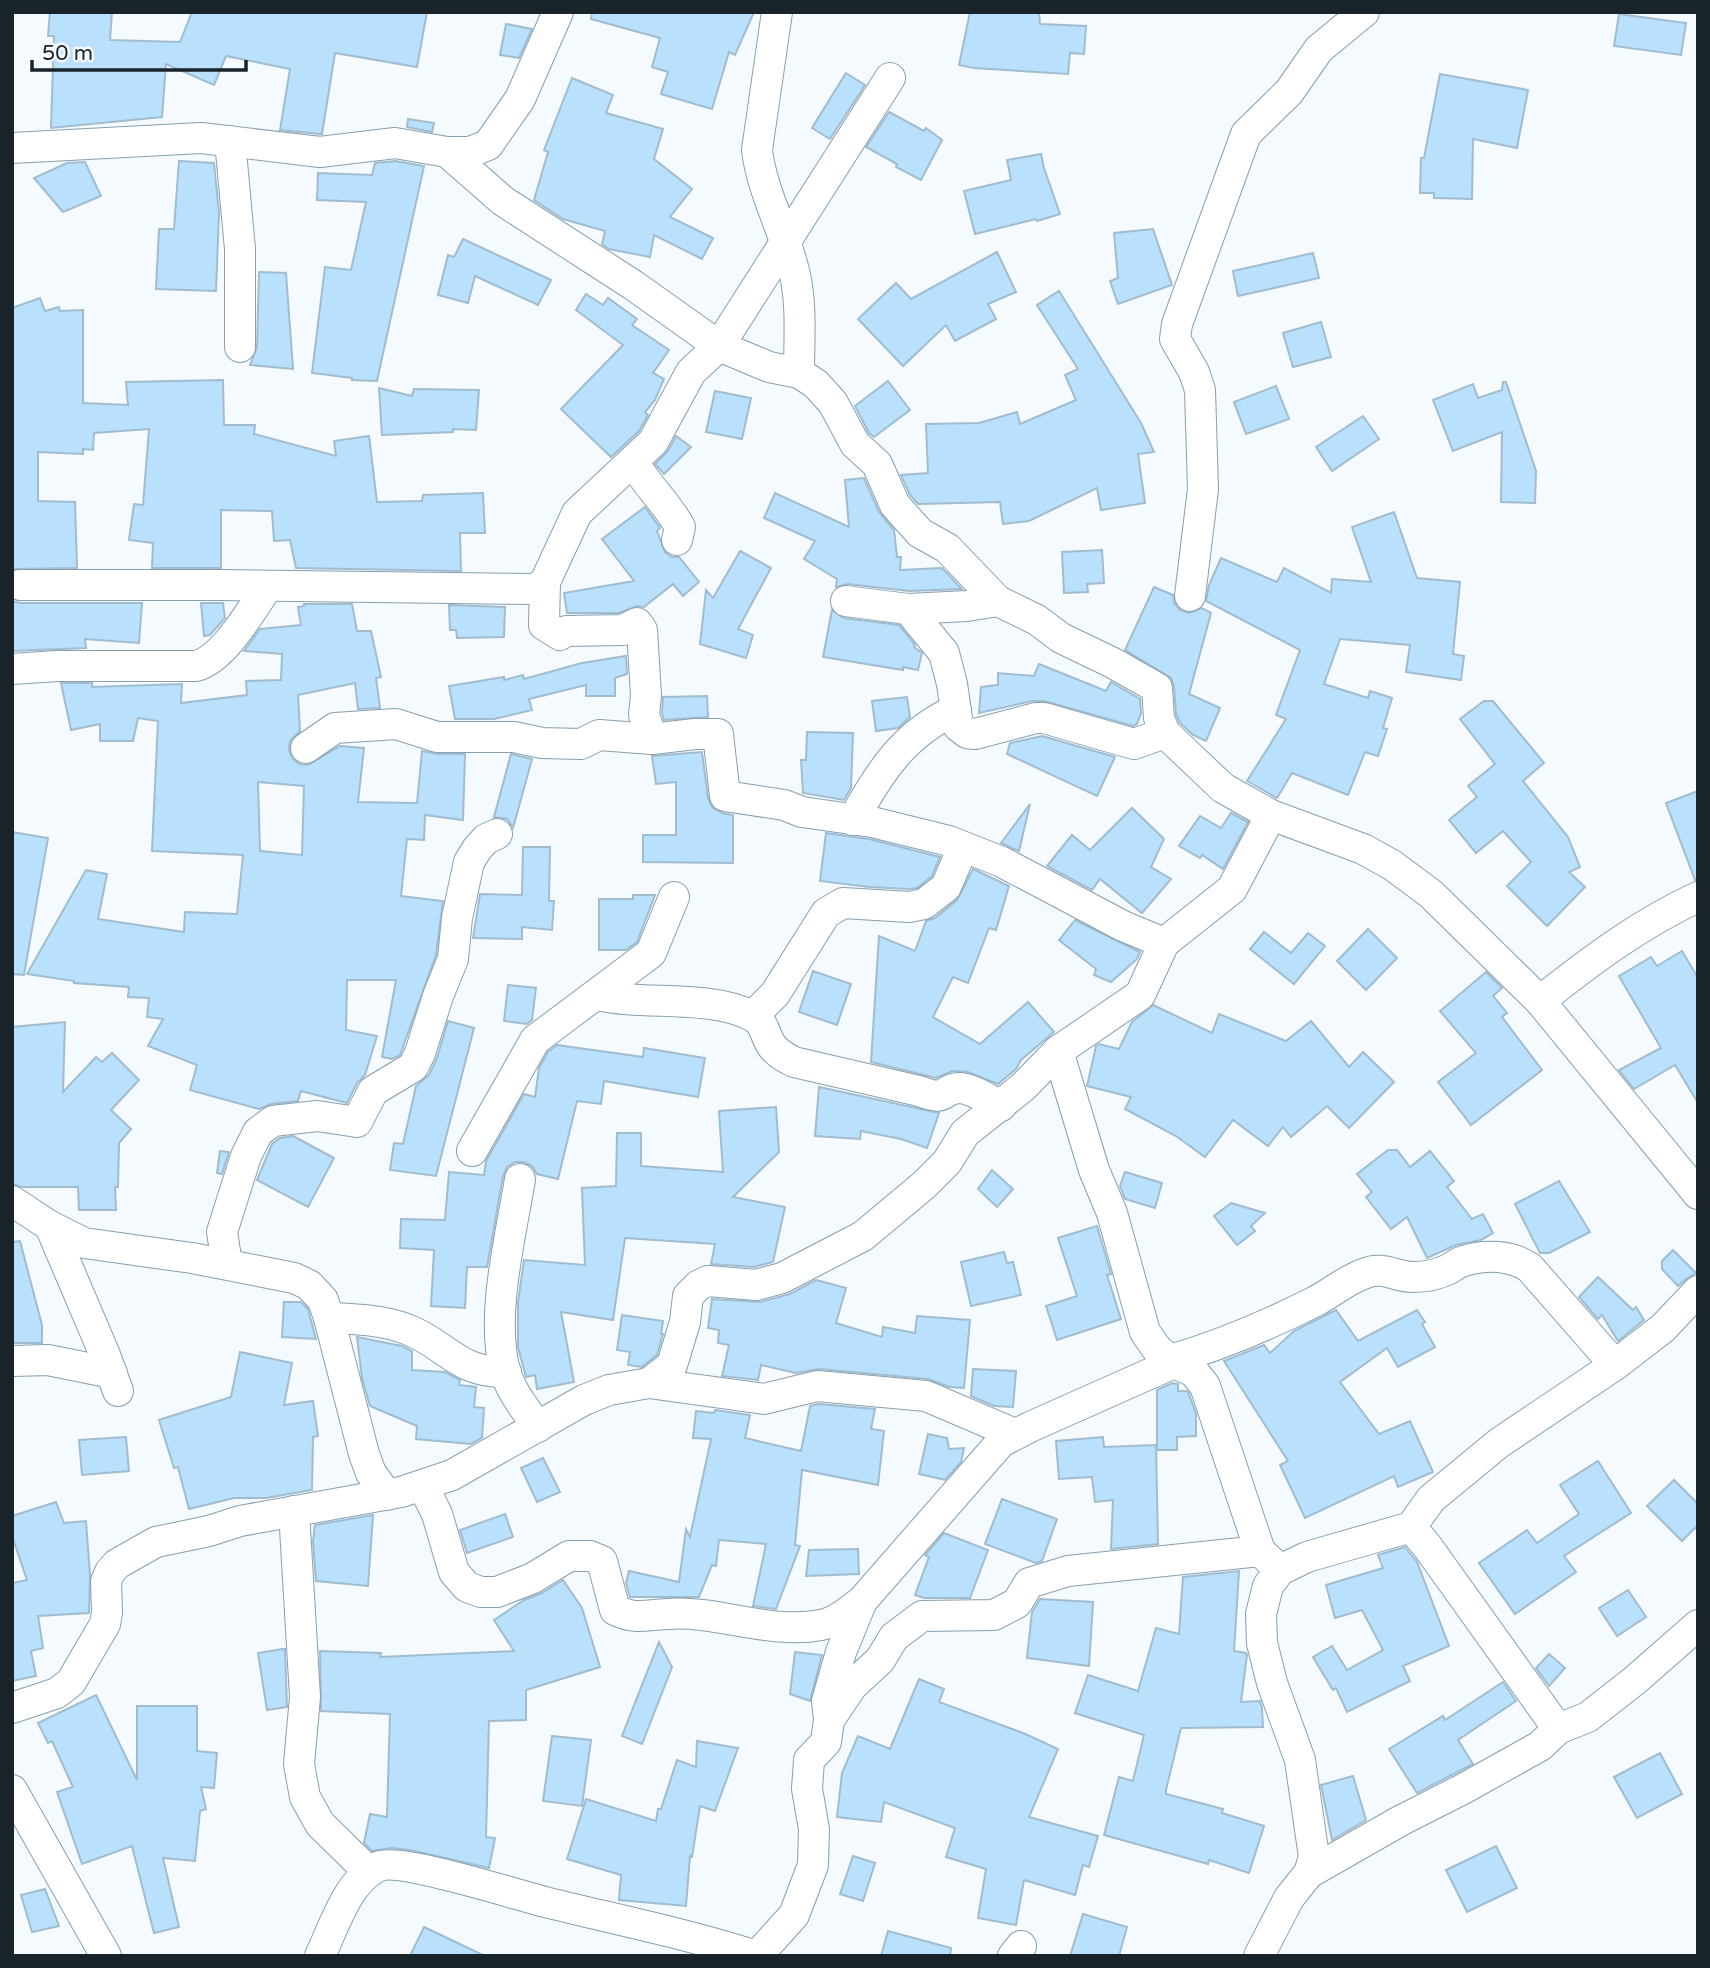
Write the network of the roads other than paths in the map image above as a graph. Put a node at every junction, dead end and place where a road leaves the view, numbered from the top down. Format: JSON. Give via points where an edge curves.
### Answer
{"nodes":[{"id":1,"x":558,"y":12,"type":"edge"},
{"id":2,"x":777,"y":12,"type":"edge"},
{"id":3,"x":1364,"y":12,"type":"edge"},
{"id":4,"x":890,"y":78,"type":"dead end"},
{"id":5,"x":230,"y":141,"type":"junction"},
{"id":6,"x":12,"y":148,"type":"edge"},
{"id":7,"x":447,"y":152,"type":"junction"},
{"id":8,"x":785,"y":242,"type":"junction"},
{"id":9,"x":719,"y":346,"type":"junction"},
{"id":10,"x":240,"y":347,"type":"dead end"},
{"id":11,"x":799,"y":373,"type":"junction"},
{"id":12,"x":633,"y":461,"type":"junction"},
{"id":13,"x":677,"y":540,"type":"dead end"},
{"id":14,"x":545,"y":582,"type":"junction"},
{"id":15,"x":20,"y":586,"type":"dead end"},
{"id":16,"x":268,"y":586,"type":"junction"},
{"id":17,"x":1190,"y":596,"type":"dead end"},
{"id":18,"x":846,"y":601,"type":"dead end"},
{"id":19,"x":998,"y":601,"type":"junction"},
{"id":20,"x":908,"y":609,"type":"junction"},
{"id":21,"x":12,"y":669,"type":"edge"},
{"id":22,"x":956,"y":710,"type":"junction"},
{"id":23,"x":1165,"y":733,"type":"junction"},
{"id":24,"x":652,"y":739,"type":"junction"},
{"id":25,"x":306,"y":748,"type":"dead end"},
{"id":26,"x":1271,"y":815,"type":"junction"},
{"id":27,"x":853,"y":820,"type":"junction"},
{"id":28,"x":497,"y":834,"type":"dead end"},
{"id":29,"x":963,"y":847,"type":"junction"},
{"id":30,"x":674,"y":897,"type":"dead end"},
{"id":31,"x":1698,"y":897,"type":"edge"},
{"id":32,"x":1164,"y":943,"type":"junction"},
{"id":33,"x":597,"y":995,"type":"junction"},
{"id":34,"x":1540,"y":1001,"type":"junction"},
{"id":35,"x":753,"y":1016,"type":"junction"},
{"id":36,"x":1058,"y":1051,"type":"junction"},
{"id":37,"x":1001,"y":1106,"type":"junction"},
{"id":38,"x":472,"y":1151,"type":"dead end"},
{"id":39,"x":520,"y":1179,"type":"dead end"},
{"id":40,"x":1698,"y":1194,"type":"edge"},
{"id":41,"x":12,"y":1202,"type":"edge"},
{"id":42,"x":50,"y":1226,"type":"junction"},
{"id":43,"x":227,"y":1264,"type":"junction"},
{"id":44,"x":1698,"y":1291,"type":"edge"},
{"id":45,"x":330,"y":1318,"type":"junction"},
{"id":46,"x":12,"y":1361,"type":"edge"},
{"id":47,"x":1172,"y":1362,"type":"junction"},
{"id":48,"x":1615,"y":1365,"type":"junction"},
{"id":49,"x":506,"y":1373,"type":"junction"},
{"id":50,"x":649,"y":1384,"type":"junction"},
{"id":51,"x":538,"y":1427,"type":"junction"},
{"id":52,"x":1015,"y":1434,"type":"junction"},
{"id":53,"x":423,"y":1486,"type":"junction"},
{"id":54,"x":387,"y":1495,"type":"junction"},
{"id":55,"x":295,"y":1511,"type":"junction"},
{"id":56,"x":1410,"y":1527,"type":"junction"},
{"id":57,"x":1270,"y":1561,"type":"junction"},
{"id":58,"x":862,"y":1601,"type":"junction"},
{"id":59,"x":1698,"y":1625,"type":"edge"},
{"id":60,"x":12,"y":1708,"type":"edge"},
{"id":61,"x":828,"y":1720,"type":"junction"},
{"id":62,"x":1558,"y":1730,"type":"junction"},
{"id":63,"x":14,"y":1796,"type":"edge"},
{"id":64,"x":369,"y":1872,"type":"junction"},
{"id":65,"x":1309,"y":1873,"type":"junction"},
{"id":66,"x":106,"y":1956,"type":"edge"},
{"id":67,"x":320,"y":1956,"type":"edge"},
{"id":68,"x":756,"y":1956,"type":"edge"},
{"id":69,"x":1259,"y":1956,"type":"edge"}],
"edges":[{"from":1,"to":7,"type":"street","via":[[520,99],[488,145],[470,152]]},
{"from":2,"to":8,"type":"street","via":[[757,150]]},
{"from":3,"to":17,"type":"street","via":[[1319,49],[1289,92],[1246,134],[1177,324],[1175,339],[1200,390],[1203,489]]},
{"from":4,"to":8,"type":"street"},
{"from":5,"to":6,"type":"street","via":[[201,138]]},
{"from":5,"to":7,"type":"street","via":[[320,152],[395,143]]},
{"from":5,"to":10,"type":"street","via":[[240,249]]},
{"from":7,"to":9,"type":"street","via":[[503,201]]},
{"from":8,"to":9,"type":"street"},
{"from":8,"to":11,"type":"street","via":[[800,300]]},
{"from":9,"to":11,"type":"street"},
{"from":9,"to":12,"type":"street","via":[[691,372],[653,442]]},
{"from":11,"to":19,"type":"street","via":[[817,384],[855,444],[877,464],[895,505],[920,533],[947,548]]},
{"from":12,"to":13,"type":"street","via":[[680,527]]},
{"from":12,"to":14,"type":"street","via":[[577,513]]},
{"from":14,"to":16,"type":"street","via":[[535,589]]},
{"from":14,"to":24,"type":"street","via":[[544,625],[560,635],[566,631],[623,630],[638,623],[644,651],[644,715]]},
{"from":15,"to":16,"type":"street"},
{"from":16,"to":21,"type":"street","via":[[218,654],[205,664]]},
{"from":18,"to":20,"type":"street"},
{"from":19,"to":20,"type":"street"},
{"from":19,"to":23,"type":"street","via":[[1157,688]]},
{"from":20,"to":22,"type":"street","via":[[944,653]]},
{"from":22,"to":23,"type":"street","via":[[958,726],[975,734],[1036,718],[1134,744]]},
{"from":22,"to":27,"type":"street","via":[[895,753]]},
{"from":23,"to":26,"type":"street","via":[[1223,788]]},
{"from":24,"to":25,"type":"street","via":[[599,735],[581,744],[514,737],[437,737],[396,724],[335,728]]},
{"from":24,"to":27,"type":"street","via":[[718,734],[725,796]]},
{"from":26,"to":32,"type":"street","via":[[1232,889]]},
{"from":26,"to":34,"type":"street","via":[[1392,864],[1430,894]]},
{"from":27,"to":29,"type":"street"},
{"from":28,"to":43,"type":"street","via":[[486,839],[469,862],[453,959],[413,1067],[373,1091],[357,1122],[317,1116],[274,1121],[258,1132],[222,1232]]},
{"from":29,"to":32,"type":"street"},
{"from":29,"to":35,"type":"street","via":[[946,887],[924,904],[843,903],[826,913],[781,985]]},
{"from":30,"to":33,"type":"street","via":[[651,953]]},
{"from":31,"to":34,"type":"street","via":[[1672,908]]},
{"from":32,"to":36,"type":"street","via":[[1140,995]]},
{"from":33,"to":35,"type":"street","via":[[702,1004]]},
{"from":33,"to":38,"type":"street","via":[[535,1040]]},
{"from":34,"to":40,"type":"street"},
{"from":35,"to":37,"type":"street","via":[[760,1020],[771,1045],[794,1062],[935,1097],[965,1089]]},
{"from":36,"to":37,"type":"street"},
{"from":36,"to":47,"type":"street","via":[[1112,1213],[1145,1332]]},
{"from":37,"to":50,"type":"street","via":[[965,1133],[947,1162],[863,1236],[782,1278],[755,1285],[708,1281],[699,1285],[688,1296],[672,1364]]},
{"from":39,"to":49,"type":"street","via":[[500,1304]]},
{"from":41,"to":42,"type":"street"},
{"from":42,"to":43,"type":"street","via":[[100,1246]]},
{"from":42,"to":46,"type":"street","via":[[115,1382],[48,1360]]},
{"from":43,"to":45,"type":"street","via":[[309,1285],[323,1300]]},
{"from":44,"to":48,"type":"street","via":[[1663,1328]]},
{"from":45,"to":49,"type":"street","via":[[393,1325],[471,1368]]},
{"from":45,"to":54,"type":"street","via":[[364,1454]]},
{"from":47,"to":48,"type":"street","via":[[1262,1327],[1366,1272],[1379,1269],[1401,1276],[1427,1276],[1463,1261],[1508,1257],[1531,1268]]},
{"from":47,"to":52,"type":"street"},
{"from":47,"to":57,"type":"street","via":[[1194,1372],[1205,1386]]},
{"from":48,"to":56,"type":"street","via":[[1499,1443],[1431,1499]]},
{"from":49,"to":51,"type":"street"},
{"from":50,"to":51,"type":"street","via":[[608,1390]]},
{"from":50,"to":52,"type":"street","via":[[764,1399],[817,1386],[926,1396]]},
{"from":51,"to":53,"type":"street"},
{"from":52,"to":58,"type":"street","via":[[1001,1443]]},
{"from":53,"to":54,"type":"street"},
{"from":53,"to":58,"type":"street","via":[[437,1514],[454,1572],[467,1587],[481,1592],[514,1586],[569,1556],[590,1556],[602,1561],[615,1610],[628,1616],[709,1615],[804,1628],[825,1625]]},
{"from":54,"to":55,"type":"street"},
{"from":55,"to":60,"type":"street","via":[[156,1542],[117,1564],[106,1581],[104,1624],[71,1682],[57,1693]]},
{"from":55,"to":64,"type":"street","via":[[305,1697],[299,1764],[305,1797],[320,1824]]},
{"from":56,"to":57,"type":"street","via":[[1307,1557]]},
{"from":56,"to":62,"type":"street"},
{"from":57,"to":61,"type":"street","via":[[1068,1571],[1029,1583],[1017,1603],[994,1615],[922,1616],[894,1637]]},
{"from":57,"to":65,"type":"street","via":[[1261,1614],[1262,1643],[1300,1760],[1314,1857]]},
{"from":58,"to":61,"type":"street","via":[[827,1701]]},
{"from":59,"to":62,"type":"street","via":[[1588,1717]]},
{"from":61,"to":68,"type":"street","via":[[826,1742],[809,1760],[813,1865],[793,1915]]},
{"from":62,"to":65,"type":"street","via":[[1540,1746]]},
{"from":63,"to":66,"type":"street"},
{"from":64,"to":67,"type":"street","via":[[351,1892]]},
{"from":64,"to":68,"type":"street","via":[[391,1865],[424,1870],[699,1937]]},
{"from":65,"to":69,"type":"street","via":[[1289,1898]]}]}
